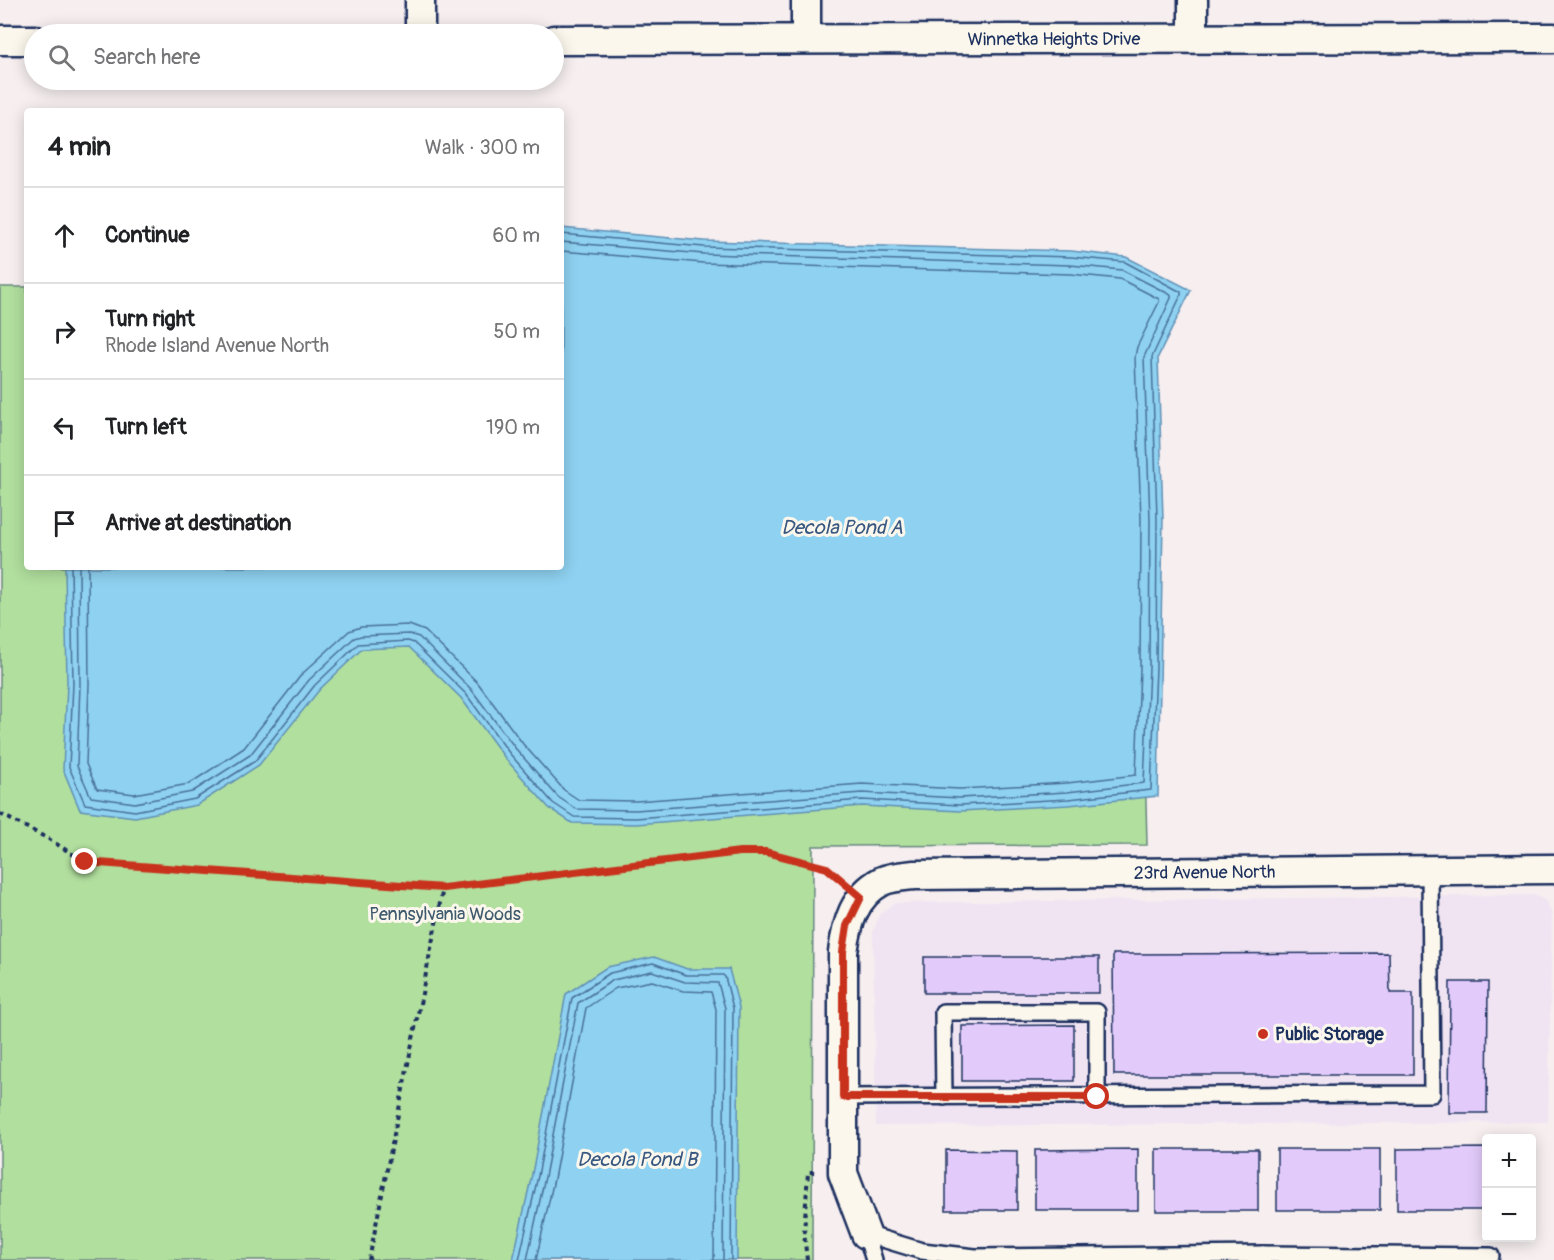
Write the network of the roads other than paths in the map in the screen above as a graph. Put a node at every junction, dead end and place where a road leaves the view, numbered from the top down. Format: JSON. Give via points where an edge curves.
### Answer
{"nodes":[{"id":1,"x":420,"y":0,"type":"edge"},
{"id":2,"x":806,"y":0,"type":"edge"},
{"id":3,"x":1192,"y":0,"type":"edge"},
{"id":4,"x":420,"y":24,"type":"edge"},
{"id":5,"x":806,"y":38,"type":"junction"},
{"id":6,"x":1193,"y":38,"type":"junction"},
{"id":7,"x":1554,"y":38,"type":"edge"},
{"id":8,"x":0,"y":40,"type":"edge"},
{"id":9,"x":24,"y":40,"type":"edge"},
{"id":10,"x":564,"y":40,"type":"edge"},
{"id":11,"x":1554,"y":869,"type":"edge"},
{"id":12,"x":1430,"y":870,"type":"junction"},
{"id":13,"x":843,"y":1097,"type":"junction"},
{"id":14,"x":944,"y":1097,"type":"junction"},
{"id":15,"x":1097,"y":1097,"type":"junction"},
{"id":16,"x":870,"y":1247,"type":"edge"},
{"id":17,"x":1491,"y":1256,"type":"dead end"},
{"id":18,"x":1263,"y":1257,"type":"edge"},
{"id":19,"x":975,"y":1258,"type":"edge"},
{"id":20,"x":1415,"y":1258,"type":"edge"}],
"edges":[{"from":1,"to":4,"type":"street"},
{"from":2,"to":5,"type":"street"},
{"from":3,"to":6,"type":"street"},
{"from":5,"to":6,"type":"street","name":"Winnetka Heights Drive"},
{"from":5,"to":10,"type":"street","name":"Winnetka Heights Drive"},
{"from":6,"to":7,"type":"street","name":"Winnetka Heights Drive"},
{"from":8,"to":9,"type":"street"},
{"from":11,"to":12,"type":"street","name":"23rd Avenue North"},
{"from":12,"to":13,"type":"street","name":"23rd Avenue North","via":[[914,874],[884,880],[861,897],[847,926],[843,952]]},
{"from":12,"to":15,"type":"lane","via":[[1432,1094]]},
{"from":13,"to":14,"type":"lane"},
{"from":13,"to":16,"type":"street","via":[[843,1173]]},
{"from":14,"to":15,"type":"lane"},
{"from":14,"to":15,"type":"lane","via":[[944,1012],[1097,1012]]},
{"from":16,"to":19,"type":"lane"},
{"from":17,"to":20,"type":"lane"},
{"from":18,"to":19,"type":"lane"},
{"from":18,"to":20,"type":"lane"}]}
